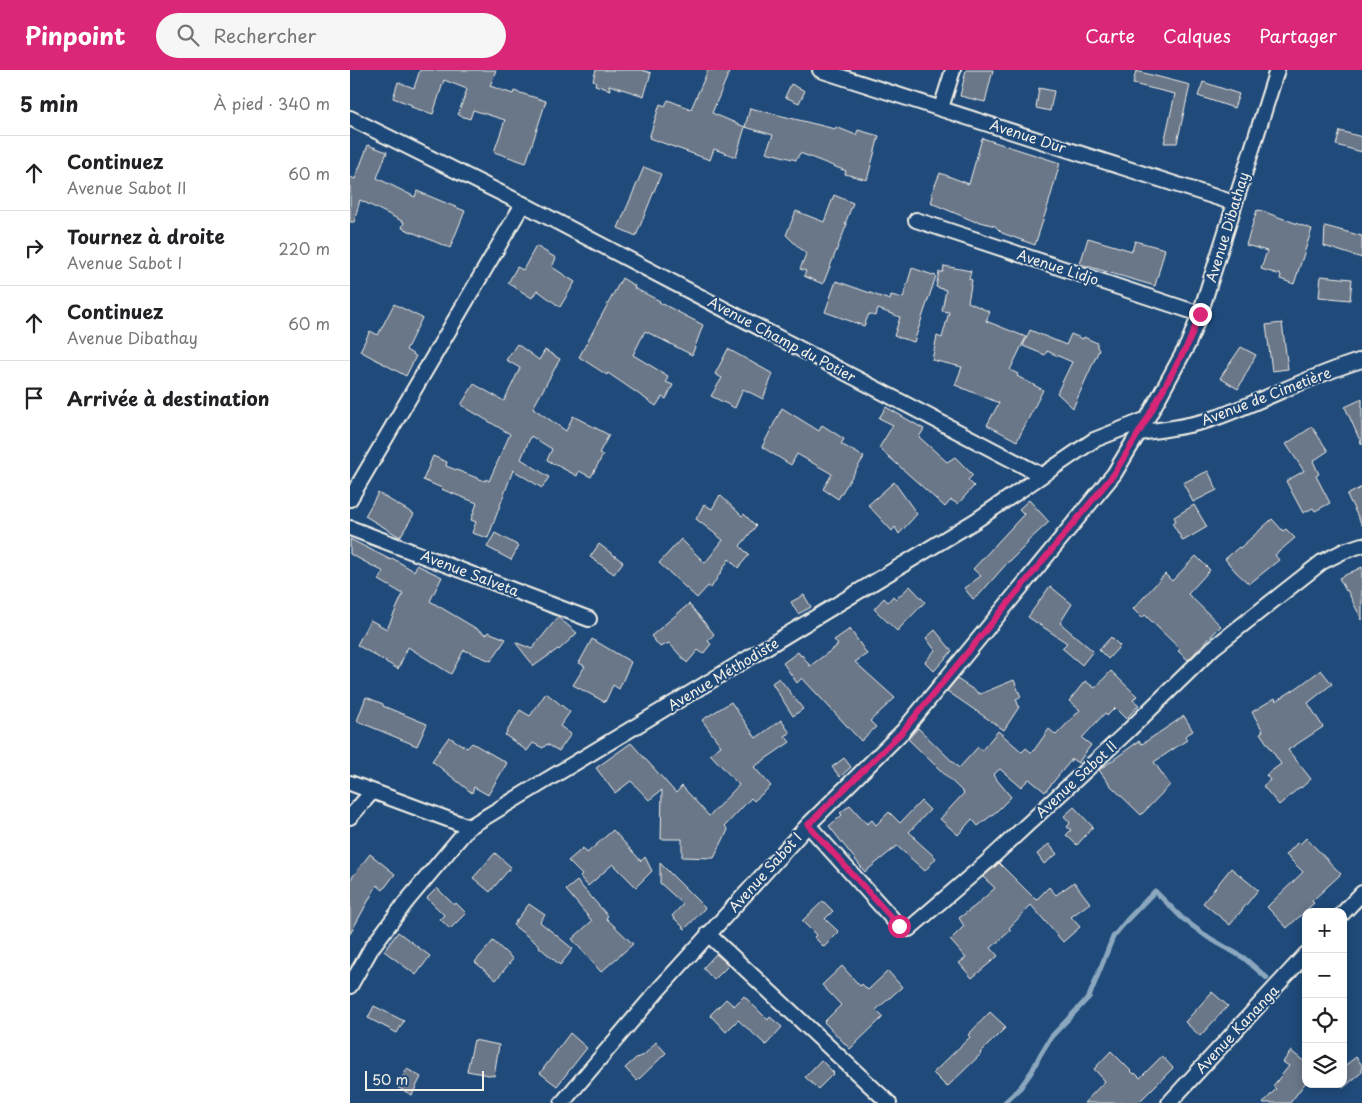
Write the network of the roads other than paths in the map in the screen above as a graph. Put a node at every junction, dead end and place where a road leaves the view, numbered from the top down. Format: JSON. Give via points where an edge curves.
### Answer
{"nodes":[{"id":1,"x":820,"y":70,"type":"edge"},
{"id":2,"x":953,"y":70,"type":"edge"},
{"id":3,"x":1277,"y":70,"type":"edge"},
{"id":4,"x":941,"y":108,"type":"junction"},
{"id":5,"x":350,"y":118,"type":"edge"},
{"id":6,"x":1234,"y":203,"type":"junction"},
{"id":7,"x":523,"y":204,"type":"junction"},
{"id":8,"x":916,"y":220,"type":"dead end"},
{"id":9,"x":1200,"y":314,"type":"junction"},
{"id":10,"x":1362,"y":360,"type":"edge"},
{"id":11,"x":1147,"y":419,"type":"junction"},
{"id":12,"x":1139,"y":433,"type":"junction"},
{"id":13,"x":1041,"y":475,"type":"junction"},
{"id":14,"x":350,"y":499,"type":"edge"},
{"id":15,"x":350,"y":528,"type":"edge"},
{"id":16,"x":1362,"y":545,"type":"edge"},
{"id":17,"x":589,"y":619,"type":"dead end"},
{"id":18,"x":350,"y":783,"type":"edge"},
{"id":19,"x":372,"y":792,"type":"junction"},
{"id":20,"x":350,"y":817,"type":"edge"},
{"id":21,"x":808,"y":825,"type":"junction"},
{"id":22,"x":469,"y":827,"type":"junction"},
{"id":23,"x":1362,"y":893,"type":"edge"},
{"id":24,"x":1347,"y":909,"type":"edge"},
{"id":25,"x":708,"y":934,"type":"junction"},
{"id":26,"x":1302,"y":958,"type":"edge"},
{"id":27,"x":350,"y":986,"type":"edge"},
{"id":28,"x":562,"y":1103,"type":"edge"},
{"id":29,"x":889,"y":1103,"type":"edge"},
{"id":30,"x":1169,"y":1103,"type":"edge"}],
"edges":[{"from":1,"to":4,"type":"street","name":"Avenue Dur"},
{"from":2,"to":4,"type":"street"},
{"from":3,"to":6,"type":"street","name":"Avenue Dibathay"},
{"from":4,"to":6,"type":"street","name":"Avenue Dur"},
{"from":5,"to":7,"type":"street","name":"Avenue Champ du Potier"},
{"from":6,"to":9,"type":"street","name":"Avenue Dibathay"},
{"from":7,"to":13,"type":"street","name":"Avenue Champ du Potier"},
{"from":7,"to":14,"type":"street"},
{"from":8,"to":9,"type":"street","name":"Avenue Lidjo"},
{"from":9,"to":11,"type":"street","name":"Avenue Dibathay","via":[[1188,344]]},
{"from":10,"to":12,"type":"street","name":"Avenue de Cimetière","via":[[1217,417]]},
{"from":11,"to":12,"type":"street","name":"Avenue Dibathay"},
{"from":11,"to":13,"type":"street","name":"Avenue Méthodiste","via":[[1094,440]]},
{"from":12,"to":21,"type":"street","name":"Avenue Sabot I","via":[[1114,474],[903,731]]},
{"from":13,"to":22,"type":"street","name":"Avenue Méthodiste","via":[[976,521]]},
{"from":15,"to":17,"type":"street","name":"Avenue Salveta"},
{"from":16,"to":21,"type":"street","name":"Avenue Sabot II","via":[[1322,562],[1214,648],[987,862],[911,928],[899,926]]},
{"from":18,"to":19,"type":"street"},
{"from":19,"to":20,"type":"street"},
{"from":19,"to":22,"type":"street"},
{"from":21,"to":25,"type":"street","name":"Avenue Sabot I"},
{"from":22,"to":27,"type":"street","name":"Avenue Méthodiste","via":[[372,947]]},
{"from":23,"to":24,"type":"street"},
{"from":25,"to":28,"type":"street","name":"Avenue Sabot I"},
{"from":25,"to":29,"type":"street"},
{"from":26,"to":30,"type":"street","name":"Avenue Kananga"}]}
